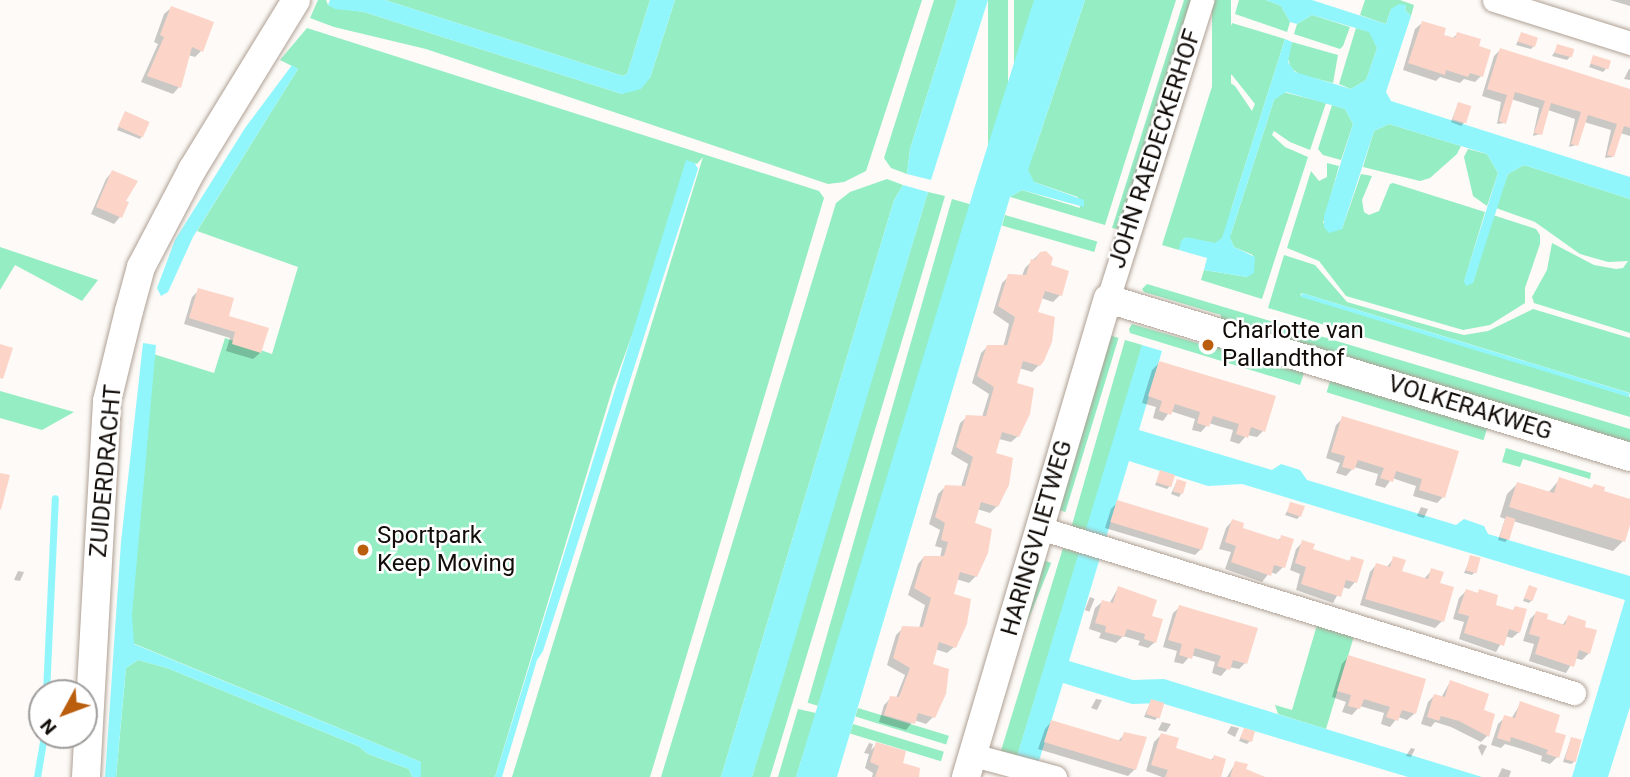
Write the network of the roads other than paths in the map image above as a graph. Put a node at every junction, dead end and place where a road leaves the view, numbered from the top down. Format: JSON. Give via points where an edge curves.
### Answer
{"nodes":[{"id":1,"x":296,"y":0,"type":"edge"},
{"id":2,"x":1202,"y":0,"type":"edge"},
{"id":3,"x":1494,"y":0,"type":"edge"},
{"id":4,"x":1630,"y":43,"type":"edge"},
{"id":5,"x":1108,"y":299,"type":"junction"},
{"id":6,"x":1630,"y":457,"type":"edge"},
{"id":7,"x":1040,"y":528,"type":"junction"},
{"id":8,"x":1574,"y":693,"type":"dead end"},
{"id":9,"x":969,"y":766,"type":"edge"},
{"id":10,"x":1045,"y":774,"type":"edge"},
{"id":11,"x":86,"y":777,"type":"edge"}],
"edges":[{"from":1,"to":11,"type":"street","name":"ZUIDERDRACHT","via":[[192,170],[141,267],[135,289],[107,401]]},
{"from":2,"to":5,"type":"street","name":"JOHN RAEDECKERHOF"},
{"from":3,"to":4,"type":"street"},
{"from":5,"to":6,"type":"street","name":"VOLKERAKWEG"},
{"from":5,"to":7,"type":"street","name":"HARINGVLIETWEG"},
{"from":7,"to":8,"type":"street"},
{"from":7,"to":9,"type":"street","name":"HARINGVLIETWEG"},
{"from":9,"to":10,"type":"street","via":[[1002,761]]}]}
